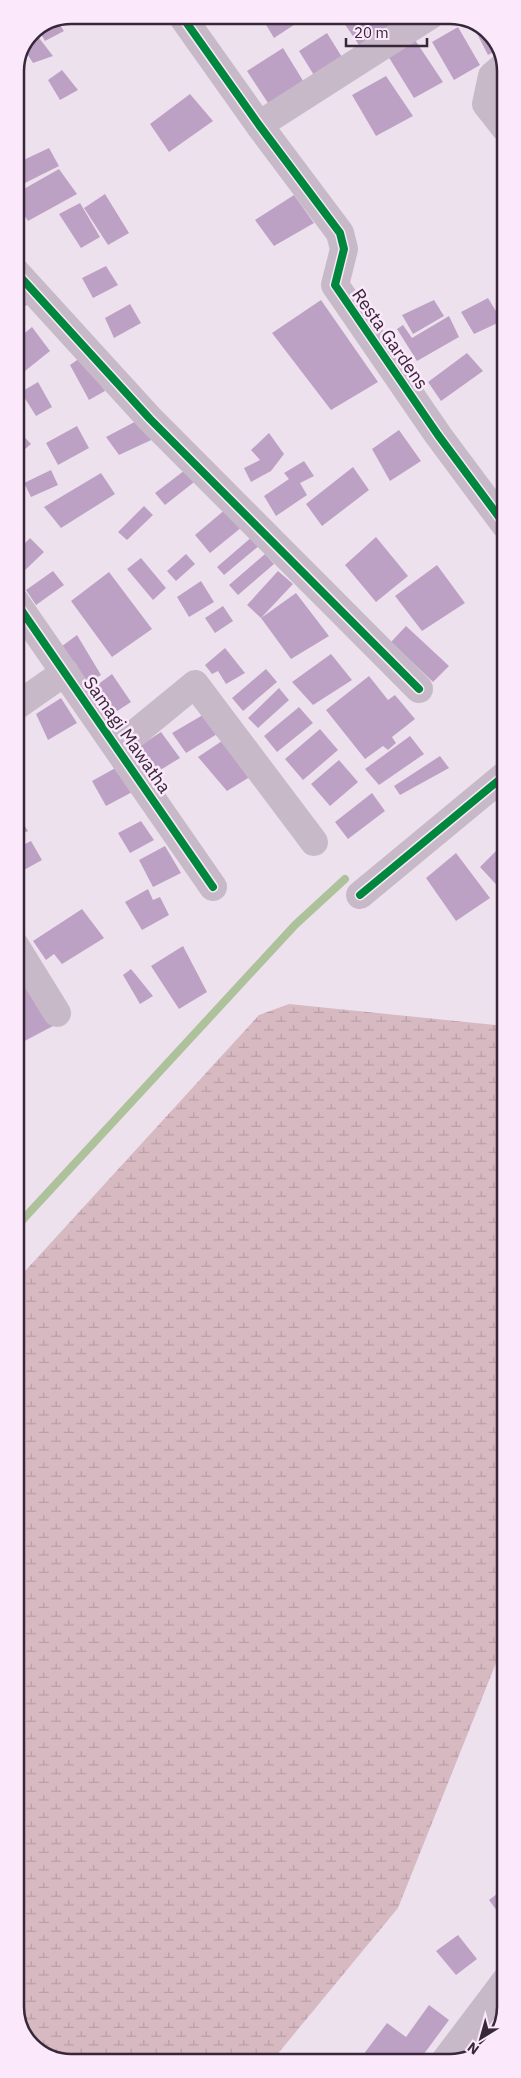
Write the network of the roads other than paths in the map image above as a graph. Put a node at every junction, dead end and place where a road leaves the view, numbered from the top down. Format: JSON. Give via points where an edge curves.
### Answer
{"nodes":[{"id":1,"x":187,"y":24,"type":"edge"},
{"id":2,"x":417,"y":24,"type":"edge"},
{"id":3,"x":497,"y":72,"type":"edge"},
{"id":4,"x":497,"y":118,"type":"edge"},
{"id":5,"x":259,"y":125,"type":"junction"},
{"id":6,"x":24,"y":281,"type":"edge"},
{"id":7,"x":497,"y":514,"type":"edge"},
{"id":8,"x":24,"y":614,"type":"edge"},
{"id":9,"x":65,"y":672,"type":"junction"},
{"id":10,"x":419,"y":689,"type":"dead end"},
{"id":11,"x":24,"y":701,"type":"edge"},
{"id":12,"x":117,"y":748,"type":"junction"},
{"id":13,"x":497,"y":782,"type":"edge"},
{"id":14,"x":314,"y":842,"type":"dead end"},
{"id":15,"x":213,"y":887,"type":"dead end"},
{"id":16,"x":360,"y":895,"type":"dead end"},
{"id":17,"x":24,"y":959,"type":"edge"},
{"id":18,"x":57,"y":1013,"type":"dead end"},
{"id":19,"x":497,"y":1992,"type":"edge"},
{"id":20,"x":450,"y":2054,"type":"edge"}],
"edges":[{"from":1,"to":5,"type":"street","name":"Resta Gardens"},
{"from":2,"to":5,"type":"street"},
{"from":3,"to":4,"type":"street","via":[[492,76],[486,104]]},
{"from":5,"to":7,"type":"street","name":"Resta Gardens","via":[[340,233],[344,249],[335,285]]},
{"from":6,"to":10,"type":"street","via":[[150,419]]},
{"from":8,"to":9,"type":"street","name":"Samagi Mawatha"},
{"from":9,"to":11,"type":"street"},
{"from":9,"to":12,"type":"street","name":"Samagi Mawatha"},
{"from":12,"to":14,"type":"street","via":[[195,684]]},
{"from":12,"to":15,"type":"street","name":"Samagi Mawatha"},
{"from":13,"to":16,"type":"street"},
{"from":17,"to":18,"type":"street"},
{"from":19,"to":20,"type":"street"}]}
